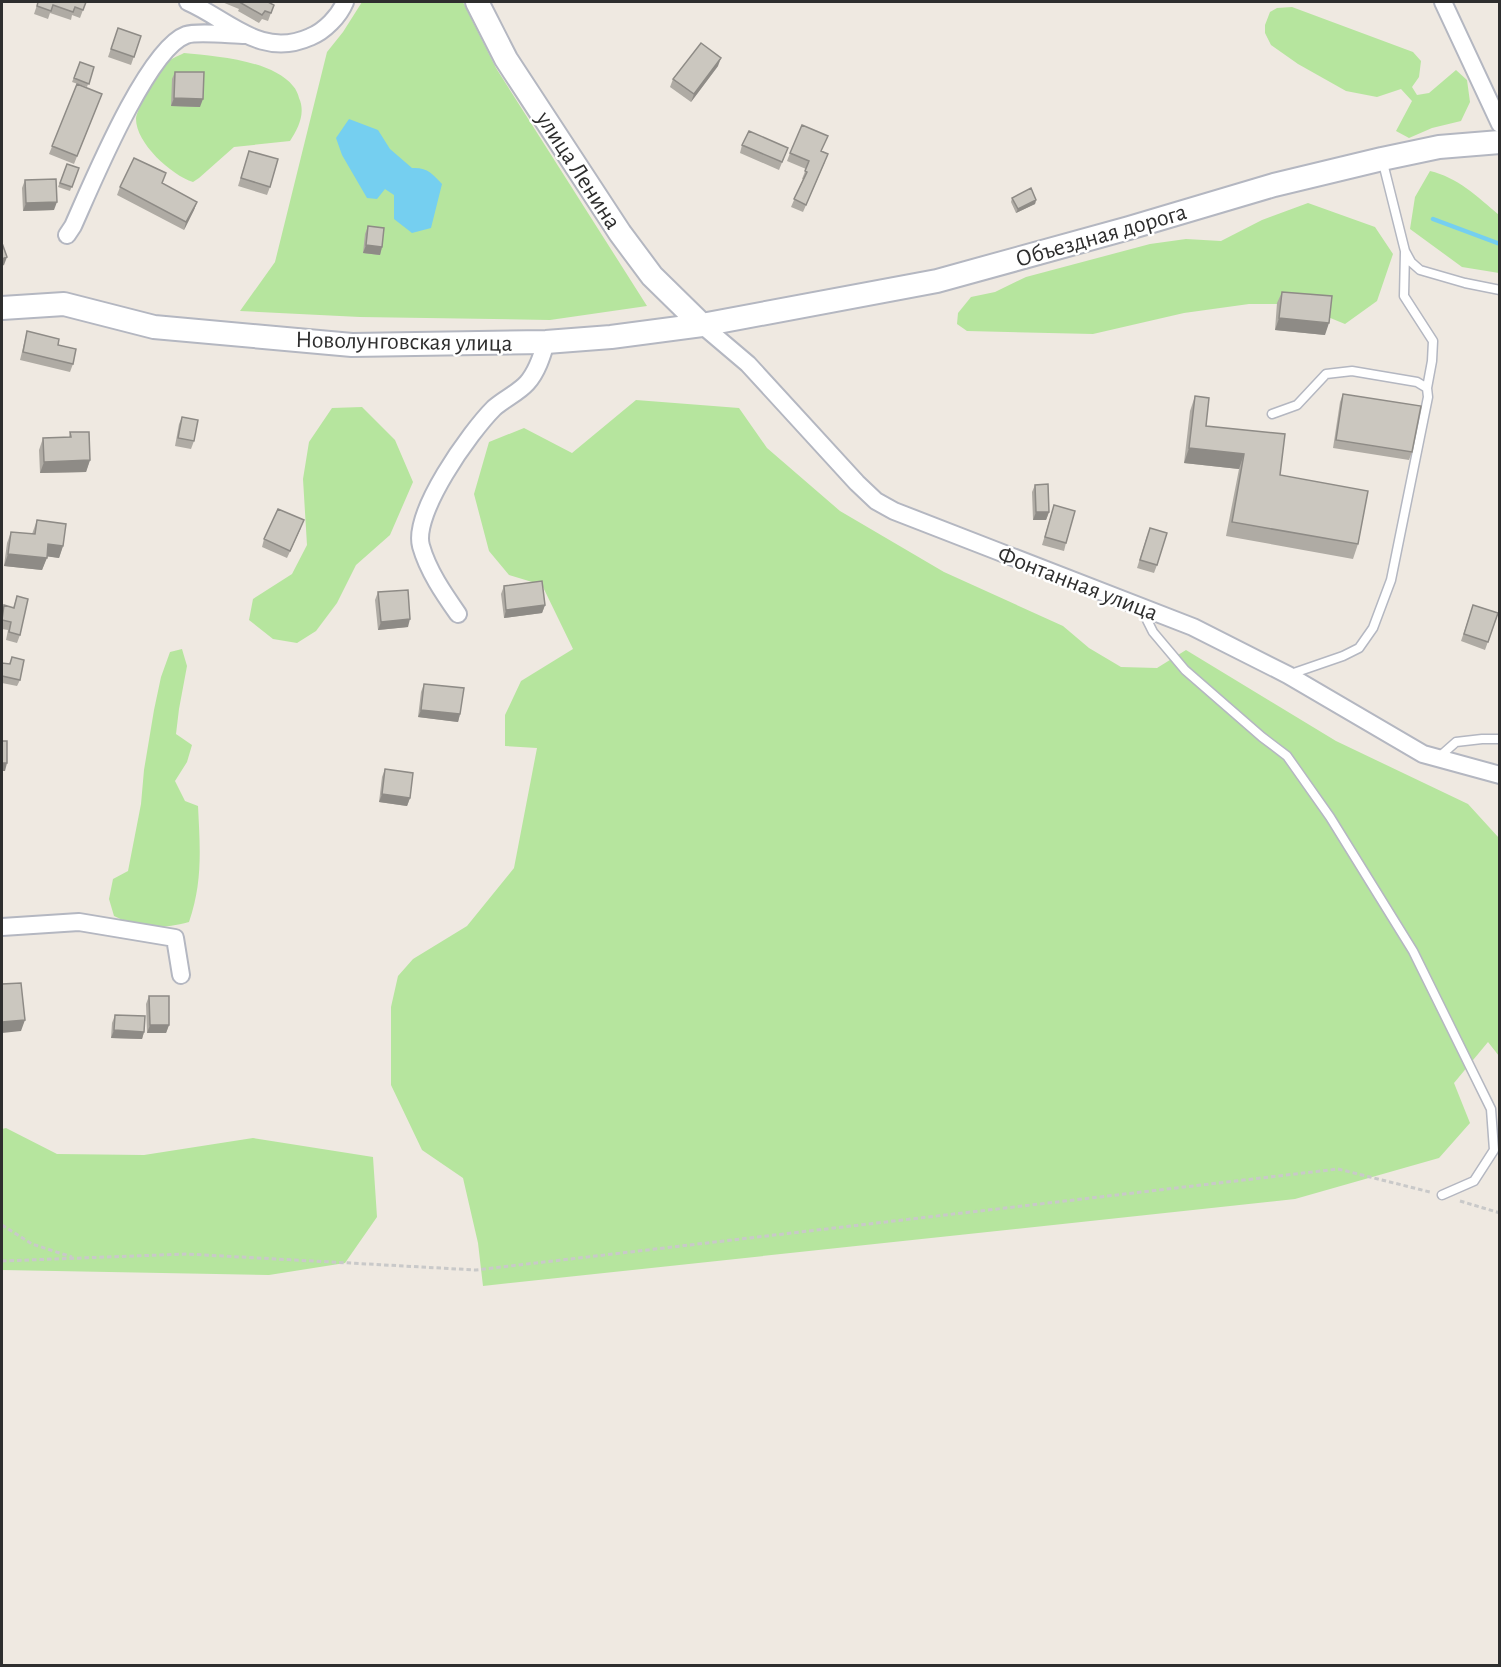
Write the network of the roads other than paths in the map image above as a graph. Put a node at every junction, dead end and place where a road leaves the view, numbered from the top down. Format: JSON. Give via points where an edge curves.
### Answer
{"nodes":[{"id":1,"x":188,"y":2,"type":"edge"},
{"id":2,"x":345,"y":2,"type":"edge"},
{"id":3,"x":477,"y":2,"type":"edge"},
{"id":4,"x":1443,"y":2,"type":"edge"},
{"id":5,"x":204,"y":10,"type":"junction"},
{"id":6,"x":186,"y":35,"type":"junction"},
{"id":7,"x":245,"y":35,"type":"junction"},
{"id":8,"x":1500,"y":124,"type":"edge"},
{"id":9,"x":1500,"y":142,"type":"edge"},
{"id":10,"x":1382,"y":159,"type":"junction"},
{"id":11,"x":67,"y":235,"type":"dead end"},
{"id":12,"x":1405,"y":251,"type":"junction"},
{"id":13,"x":1500,"y":291,"type":"edge"},
{"id":14,"x":2,"y":308,"type":"edge"},
{"id":15,"x":702,"y":325,"type":"junction"},
{"id":16,"x":546,"y":342,"type":"junction"},
{"id":17,"x":1427,"y":388,"type":"junction"},
{"id":18,"x":1272,"y":414,"type":"dead end"},
{"id":19,"x":1141,"y":608,"type":"junction"},
{"id":20,"x":458,"y":615,"type":"dead end"},
{"id":21,"x":1288,"y":675,"type":"junction"},
{"id":22,"x":1500,"y":739,"type":"edge"},
{"id":23,"x":1439,"y":757,"type":"junction"},
{"id":24,"x":1500,"y":775,"type":"edge"},
{"id":25,"x":2,"y":927,"type":"edge"},
{"id":26,"x":181,"y":975,"type":"dead end"},
{"id":27,"x":1442,"y":1195,"type":"road end"}],
"edges":[{"from":1,"to":5,"type":"street"},
{"from":2,"to":7,"type":"street","via":[[327,26],[302,41],[276,45]]},
{"from":3,"to":15,"type":"street","name":"улица Ленина","via":[[506,59],[620,233],[652,276]]},
{"from":4,"to":8,"type":"street"},
{"from":5,"to":6,"type":"street"},
{"from":5,"to":7,"type":"street"},
{"from":6,"to":7,"type":"street"},
{"from":6,"to":11,"type":"street","via":[[164,51],[139,87]]},
{"from":9,"to":10,"type":"street","name":"Объездная дорога","via":[[1439,147]]},
{"from":10,"to":12,"type":"lane"},
{"from":10,"to":15,"type":"street","name":"Объездная дорога","via":[[937,281]]},
{"from":12,"to":13,"type":"lane","via":[[1420,270]]},
{"from":12,"to":17,"type":"lane","via":[[1404,296],[1433,340]]},
{"from":14,"to":16,"type":"street","name":"Новолунговская улица","via":[[64,304],[154,327],[352,345]]},
{"from":15,"to":16,"type":"street","name":"Новолунговская улица"},
{"from":15,"to":19,"type":"street","name":"Фонтанная улица","via":[[748,364],[876,501]]},
{"from":16,"to":20,"type":"street","via":[[527,383],[494,409],[470,438],[425,511],[420,544]]},
{"from":17,"to":18,"type":"lane","via":[[1417,382],[1352,371],[1326,374],[1297,405]]},
{"from":17,"to":21,"type":"lane","via":[[1390,580],[1373,628],[1359,648]]},
{"from":19,"to":21,"type":"street","name":"Фонтанная улица","via":[[1193,627]]},
{"from":19,"to":27,"type":"lane","via":[[1153,632],[1185,670],[1287,756],[1330,817],[1413,951],[1491,1109],[1494,1150],[1474,1181]]},
{"from":21,"to":23,"type":"street","name":"Фонтанная улица","via":[[1423,754]]},
{"from":22,"to":23,"type":"lane","via":[[1456,742]]},
{"from":23,"to":24,"type":"street","name":"Фонтанная улица"},
{"from":25,"to":26,"type":"street","via":[[79,922],[175,938]]}]}
